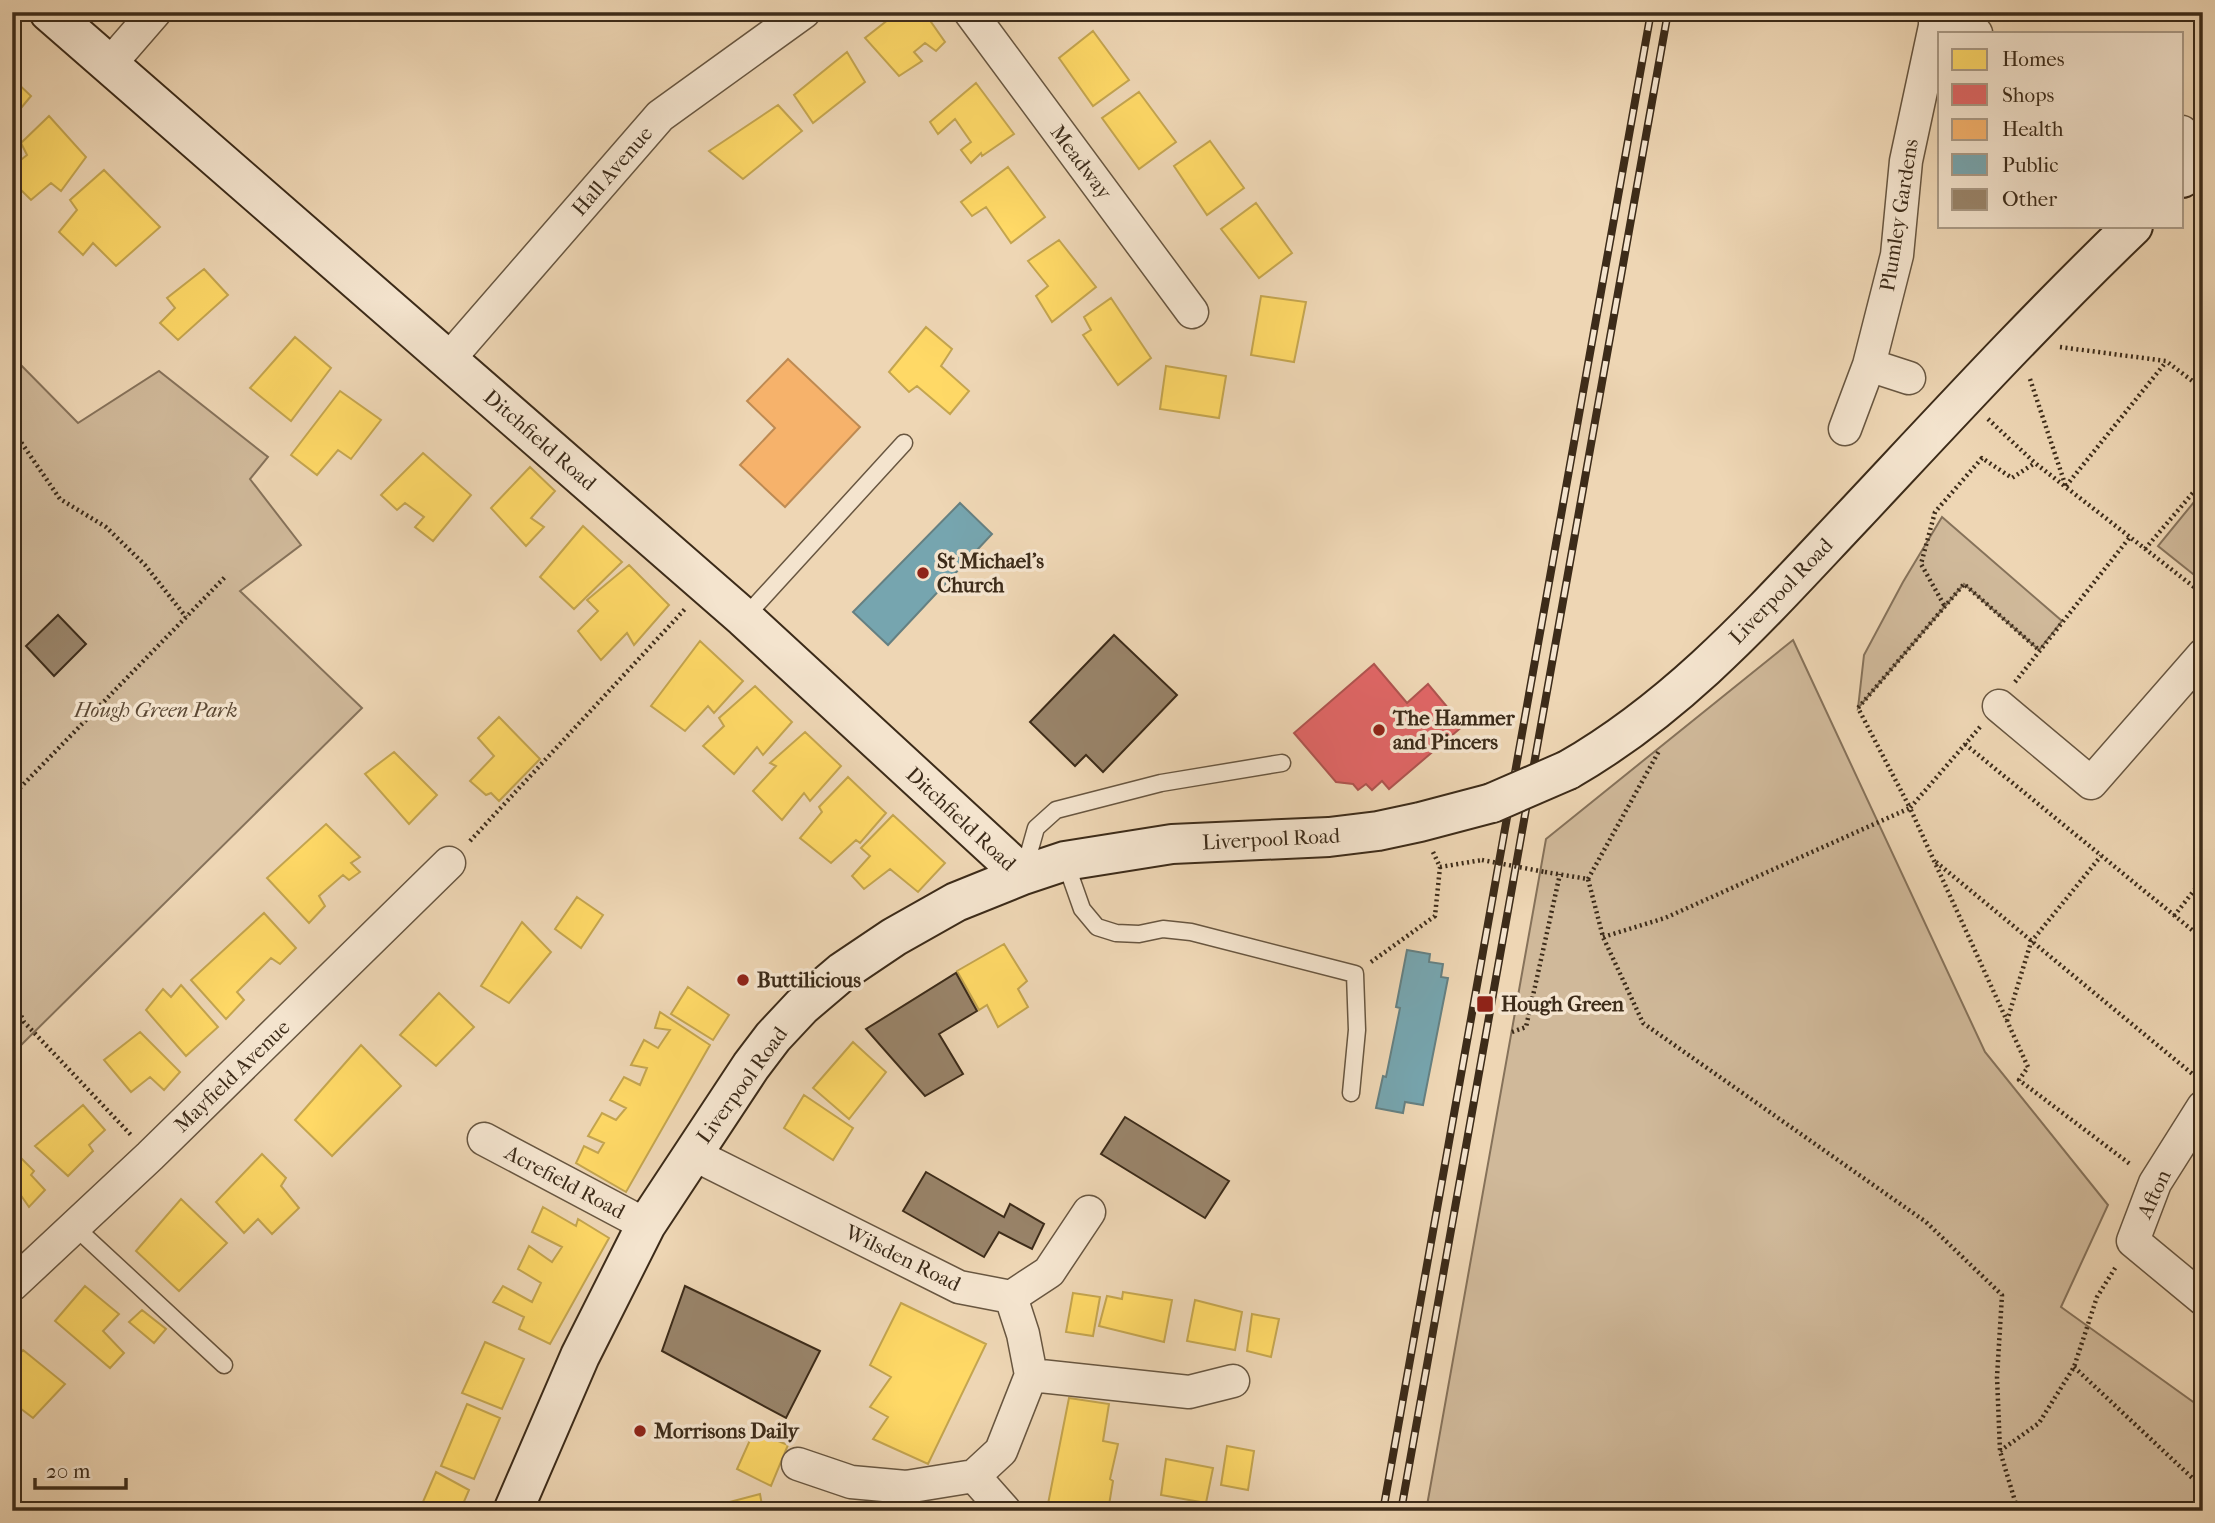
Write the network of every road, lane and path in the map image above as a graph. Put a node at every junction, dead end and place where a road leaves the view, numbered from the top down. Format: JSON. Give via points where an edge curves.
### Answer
{"nodes":[{"id":1,"x":49,"y":12,"type":"edge"},
{"id":2,"x":155,"y":12,"type":"edge"},
{"id":3,"x":804,"y":12,"type":"edge"},
{"id":4,"x":970,"y":12,"type":"edge"},
{"id":5,"x":1937,"y":18,"type":"edge"},
{"id":6,"x":1973,"y":32,"type":"edge"},
{"id":7,"x":109,"y":65,"type":"junction"},
{"id":8,"x":2184,"y":134,"type":"edge"},
{"id":9,"x":2203,"y":152,"type":"edge"},
{"id":10,"x":2203,"y":157,"type":"edge"},
{"id":11,"x":2184,"y":176,"type":"edge"},
{"id":12,"x":2131,"y":228,"type":"edge"},
{"id":13,"x":1192,"y":312,"type":"dead end"},
{"id":14,"x":2018,"y":341,"type":"junction"},
{"id":15,"x":448,"y":360,"type":"junction"},
{"id":16,"x":2166,"y":361,"type":"junction"},
{"id":17,"x":1869,"y":365,"type":"junction"},
{"id":18,"x":1909,"y":378,"type":"dead end"},
{"id":19,"x":2203,"y":389,"type":"edge"},
{"id":20,"x":1964,"y":397,"type":"junction"},
{"id":21,"x":12,"y":429,"type":"edge"},
{"id":22,"x":1845,"y":429,"type":"dead end"},
{"id":23,"x":904,"y":443,"type":"dead end"},
{"id":24,"x":2035,"y":463,"type":"junction"},
{"id":25,"x":2203,"y":481,"type":"edge"},
{"id":26,"x":2066,"y":487,"type":"junction"},
{"id":27,"x":2130,"y":537,"type":"junction"},
{"id":28,"x":2145,"y":549,"type":"junction"},
{"id":29,"x":226,"y":576,"type":"dead end"},
{"id":30,"x":707,"y":585,"type":"junction"},
{"id":31,"x":2203,"y":594,"type":"edge"},
{"id":32,"x":1944,"y":605,"type":"junction"},
{"id":33,"x":186,"y":617,"type":"junction"},
{"id":34,"x":744,"y":618,"type":"junction"},
{"id":35,"x":2039,"y":650,"type":"junction"},
{"id":36,"x":2203,"y":655,"type":"edge"},
{"id":37,"x":1998,"y":706,"type":"junction"},
{"id":38,"x":1965,"y":744,"type":"junction"},
{"id":39,"x":1661,"y":747,"type":"dead end"},
{"id":40,"x":1282,"y":763,"type":"dead end"},
{"id":41,"x":12,"y":796,"type":"edge"},
{"id":42,"x":1910,"y":808,"type":"junction"},
{"id":43,"x":2101,"y":856,"type":"junction"},
{"id":44,"x":1933,"y":859,"type":"junction"},
{"id":45,"x":1482,"y":860,"type":"dead end"},
{"id":46,"x":1065,"y":861,"type":"junction"},
{"id":47,"x":449,"y":863,"type":"joint"},
{"id":48,"x":1440,"y":867,"type":"dead end"},
{"id":49,"x":1560,"y":874,"type":"junction"},
{"id":50,"x":1023,"y":875,"type":"junction"},
{"id":51,"x":1588,"y":879,"type":"junction"},
{"id":52,"x":2203,"y":879,"type":"edge"},
{"id":53,"x":2174,"y":916,"type":"junction"},
{"id":54,"x":1603,"y":937,"type":"junction"},
{"id":55,"x":2203,"y":939,"type":"edge"},
{"id":56,"x":2032,"y":942,"type":"junction"},
{"id":57,"x":1355,"y":974,"type":"junction"},
{"id":58,"x":12,"y":996,"type":"edge"},
{"id":59,"x":2007,"y":1021,"type":"junction"},
{"id":60,"x":1513,"y":1032,"type":"dead end"},
{"id":61,"x":2203,"y":1083,"type":"edge"},
{"id":62,"x":1351,"y":1093,"type":"dead end"},
{"id":63,"x":2203,"y":1107,"type":"edge"},
{"id":64,"x":484,"y":1139,"type":"dead end"},
{"id":65,"x":693,"y":1154,"type":"junction"},
{"id":66,"x":150,"y":1156,"type":"junction"},
{"id":67,"x":2155,"y":1183,"type":"junction"},
{"id":68,"x":1089,"y":1212,"type":"dead end"},
{"id":69,"x":646,"y":1225,"type":"junction"},
{"id":70,"x":75,"y":1227,"type":"junction"},
{"id":71,"x":2133,"y":1241,"type":"junction"},
{"id":72,"x":12,"y":1286,"type":"edge"},
{"id":73,"x":1011,"y":1297,"type":"junction"},
{"id":74,"x":2203,"y":1299,"type":"edge"},
{"id":75,"x":224,"y":1365,"type":"dead end"},
{"id":76,"x":2074,"y":1367,"type":"junction"},
{"id":77,"x":1031,"y":1375,"type":"junction"},
{"id":78,"x":1233,"y":1381,"type":"dead end"},
{"id":79,"x":2000,"y":1451,"type":"junction"},
{"id":80,"x":798,"y":1464,"type":"dead end"},
{"id":81,"x":974,"y":1476,"type":"junction"},
{"id":82,"x":2203,"y":1488,"type":"edge"},
{"id":83,"x":513,"y":1511,"type":"edge"},
{"id":84,"x":1005,"y":1511,"type":"edge"},
{"id":85,"x":2018,"y":1511,"type":"edge"}],
"edges":[{"from":1,"to":7,"type":"main road","name":"Ditchfield Road"},
{"from":2,"to":7,"type":"street"},
{"from":3,"to":15,"type":"street","name":"Hall Avenue","via":[[660,116]]},
{"from":4,"to":13,"type":"street","name":"Meadway"},
{"from":5,"to":6,"type":"street","name":"Plumley Gardens"},
{"from":5,"to":17,"type":"street","name":"Plumley Gardens","via":[[1906,161],[1897,255]]},
{"from":7,"to":15,"type":"main road","name":"Ditchfield Road"},
{"from":8,"to":9,"type":"street"},
{"from":10,"to":11,"type":"main road"},
{"from":12,"to":14,"type":"main road","name":"Liverpool Road"},
{"from":14,"to":16,"type":"path"},
{"from":14,"to":20,"type":"main road","name":"Liverpool Road"},
{"from":14,"to":26,"type":"path"},
{"from":15,"to":30,"type":"main road","name":"Ditchfield Road"},
{"from":16,"to":19,"type":"path"},
{"from":16,"to":26,"type":"path"},
{"from":17,"to":18,"type":"street"},
{"from":17,"to":22,"type":"street","name":"Plumley Gardens"},
{"from":20,"to":24,"type":"path"},
{"from":20,"to":46,"type":"main road","name":"Liverpool Road","bridge":true,"via":[[1746,630],[1684,689],[1626,735],[1568,770],[1492,803],[1378,831],[1172,844]]},
{"from":21,"to":33,"type":"path","via":[[60,499],[106,527],[145,565]]},
{"from":23,"to":34,"type":"lane"},
{"from":24,"to":26,"type":"path"},
{"from":24,"to":32,"type":"path","via":[[2012,478],[1982,457],[1935,512],[1921,564]]},
{"from":25,"to":28,"type":"path"},
{"from":26,"to":27,"type":"path"},
{"from":27,"to":28,"type":"path"},
{"from":27,"to":35,"type":"path"},
{"from":28,"to":31,"type":"path"},
{"from":29,"to":33,"type":"path"},
{"from":30,"to":34,"type":"main road","name":"Ditchfield Road"},
{"from":30,"to":47,"type":"path"},
{"from":32,"to":35,"type":"path","via":[[1964,584]]},
{"from":32,"to":42,"type":"path","via":[[1858,708]]},
{"from":33,"to":41,"type":"path"},
{"from":34,"to":50,"type":"main road","name":"Ditchfield Road"},
{"from":35,"to":37,"type":"path"},
{"from":36,"to":37,"type":"street","via":[[2091,783]]},
{"from":37,"to":38,"type":"path"},
{"from":38,"to":42,"type":"path"},
{"from":38,"to":43,"type":"path"},
{"from":39,"to":51,"type":"path"},
{"from":40,"to":50,"type":"lane","via":[[1161,783],[1056,810],[1036,828]]},
{"from":42,"to":44,"type":"path"},
{"from":42,"to":54,"type":"path","via":[[1665,918]]},
{"from":43,"to":53,"type":"path"},
{"from":43,"to":56,"type":"path"},
{"from":44,"to":56,"type":"path"},
{"from":44,"to":59,"type":"path"},
{"from":45,"to":49,"type":"path","bridge":true},
{"from":46,"to":50,"type":"main road","name":"Liverpool Road"},
{"from":46,"to":57,"type":"lane","via":[[1082,909],[1097,926],[1116,933],[1191,932]]},
{"from":47,"to":66,"type":"street","name":"Mayfield Avenue"},
{"from":48,"to":57,"type":"path","via":[[1435,916]]},
{"from":49,"to":51,"type":"path"},
{"from":49,"to":60,"type":"path","via":[[1526,1027]]},
{"from":50,"to":65,"type":"main road","name":"Liverpool Road","via":[[956,902],[894,937],[802,1006],[751,1066]]},
{"from":51,"to":54,"type":"path"},
{"from":52,"to":53,"type":"path"},
{"from":53,"to":55,"type":"path"},
{"from":54,"to":79,"type":"path","via":[[1643,1024],[1926,1222],[2002,1295],[1997,1377]]},
{"from":56,"to":59,"type":"path"},
{"from":56,"to":61,"type":"path"},
{"from":57,"to":62,"type":"lane","via":[[1357,1030]]},
{"from":58,"to":66,"type":"path","via":[[24,1022]]},
{"from":59,"to":67,"type":"path","via":[[2028,1067],[2019,1080]]},
{"from":63,"to":67,"type":"street","name":"Afton"},
{"from":64,"to":69,"type":"street","name":"Acrefield Road"},
{"from":65,"to":69,"type":"main road","name":"Liverpool Road"},
{"from":65,"to":73,"type":"street","name":"Wilsden Road","via":[[959,1287]]},
{"from":66,"to":70,"type":"street","name":"Mayfield Avenue"},
{"from":67,"to":71,"type":"street","name":"Afton"},
{"from":68,"to":73,"type":"street","via":[[1049,1272]]},
{"from":69,"to":83,"type":"main road","name":"Liverpool Road","via":[[580,1356]]},
{"from":70,"to":72,"type":"street","name":"Mayfield Avenue"},
{"from":70,"to":75,"type":"lane"},
{"from":71,"to":74,"type":"street","name":"Afton"},
{"from":71,"to":76,"type":"path","via":[[2097,1297]]},
{"from":73,"to":77,"type":"street"},
{"from":76,"to":79,"type":"path","via":[[2039,1423]]},
{"from":76,"to":82,"type":"path"},
{"from":77,"to":78,"type":"street","via":[[1189,1392]]},
{"from":77,"to":81,"type":"street","via":[[1001,1451]]},
{"from":79,"to":85,"type":"path"},
{"from":80,"to":81,"type":"street","via":[[851,1482],[906,1487]]},
{"from":81,"to":84,"type":"street"}]}
